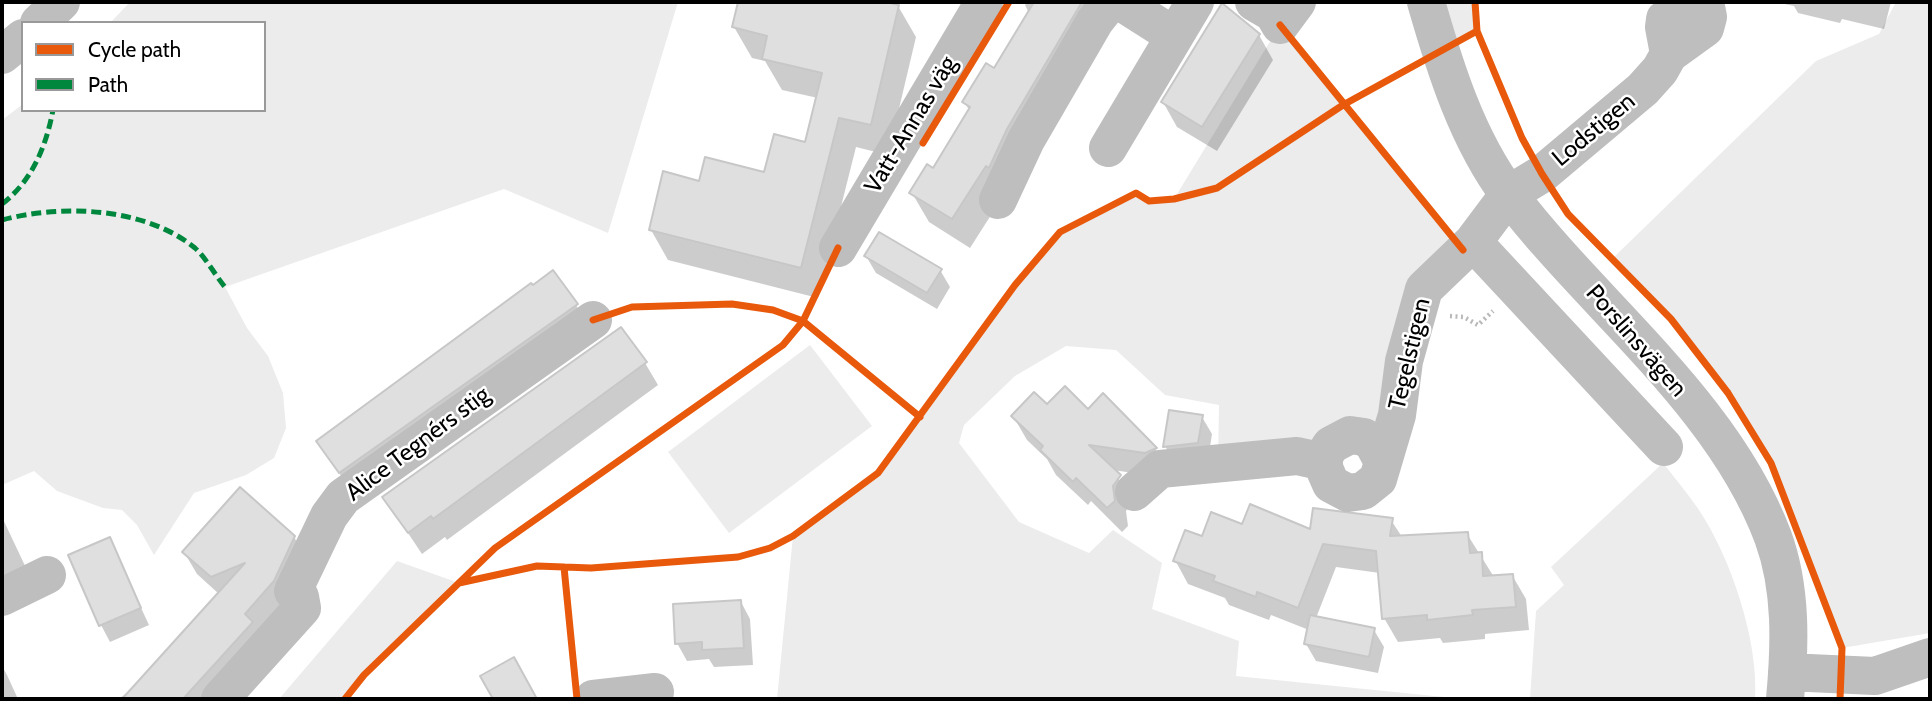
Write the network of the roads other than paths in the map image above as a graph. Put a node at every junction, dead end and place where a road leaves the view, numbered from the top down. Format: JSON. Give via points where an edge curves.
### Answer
{"nodes":[{"id":1,"x":61,"y":2,"type":"edge"},
{"id":2,"x":984,"y":2,"type":"edge"},
{"id":3,"x":1110,"y":2,"type":"edge"},
{"id":4,"x":1121,"y":2,"type":"edge"},
{"id":5,"x":1195,"y":2,"type":"edge"},
{"id":6,"x":1254,"y":2,"type":"edge"},
{"id":7,"x":1297,"y":2,"type":"edge"},
{"id":8,"x":1426,"y":2,"type":"edge"},
{"id":9,"x":1690,"y":6,"type":"edge"},
{"id":10,"x":41,"y":21,"type":"edge"},
{"id":11,"x":1173,"y":35,"type":"junction"},
{"id":12,"x":21,"y":40,"type":"edge"},
{"id":13,"x":2,"y":55,"type":"edge"},
{"id":14,"x":1108,"y":148,"type":"dead end"},
{"id":15,"x":1509,"y":194,"type":"junction"},
{"id":16,"x":998,"y":200,"type":"dead end"},
{"id":17,"x":1473,"y":242,"type":"junction"},
{"id":18,"x":838,"y":248,"type":"dead end"},
{"id":19,"x":593,"y":320,"type":"dead end"},
{"id":20,"x":1664,"y":447,"type":"dead end"},
{"id":21,"x":1134,"y":492,"type":"dead end"},
{"id":22,"x":47,"y":575,"type":"dead end"},
{"id":23,"x":2,"y":597,"type":"edge"},
{"id":24,"x":1930,"y":657,"type":"edge"},
{"id":25,"x":1786,"y":686,"type":"edge"},
{"id":26,"x":655,"y":692,"type":"dead end"},
{"id":27,"x":220,"y":699,"type":"edge"},
{"id":28,"x":593,"y":699,"type":"edge"}],
"edges":[{"from":1,"to":10,"type":"street"},
{"from":2,"to":18,"type":"street","name":"Vatt-Annas väg"},
{"from":3,"to":16,"type":"street","via":[[1026,140]]},
{"from":4,"to":11,"type":"street"},
{"from":5,"to":11,"type":"street"},
{"from":6,"to":7,"type":"street","via":[[1273,13],[1280,25]]},
{"from":8,"to":15,"type":"street","name":"Porslinsvägen","via":[[1471,131]]},
{"from":9,"to":15,"type":"street","name":"Lodstigen","via":[[1664,27],[1669,54],[1643,89],[1542,174]]},
{"from":11,"to":14,"type":"street"},
{"from":12,"to":13,"type":"street"},
{"from":15,"to":17,"type":"street","name":"Tegelstigen"},
{"from":15,"to":25,"type":"street","name":"Porslinsvägen","via":[[1702,416],[1745,477],[1773,539],[1786,598],[1790,646]]},
{"from":17,"to":20,"type":"street"},
{"from":17,"to":21,"type":"street","name":"Tegelstigen","via":[[1424,289],[1417,312],[1416,371],[1382,460],[1373,443],[1350,435],[1331,445],[1324,462],[1297,456],[1160,469]]},
{"from":19,"to":27,"type":"street","name":"Alice Tegnérs stig","via":[[344,497],[329,516],[293,591],[302,608]]},
{"from":22,"to":23,"type":"street"},
{"from":24,"to":25,"type":"street","via":[[1875,676]]},
{"from":26,"to":28,"type":"street"}]}
